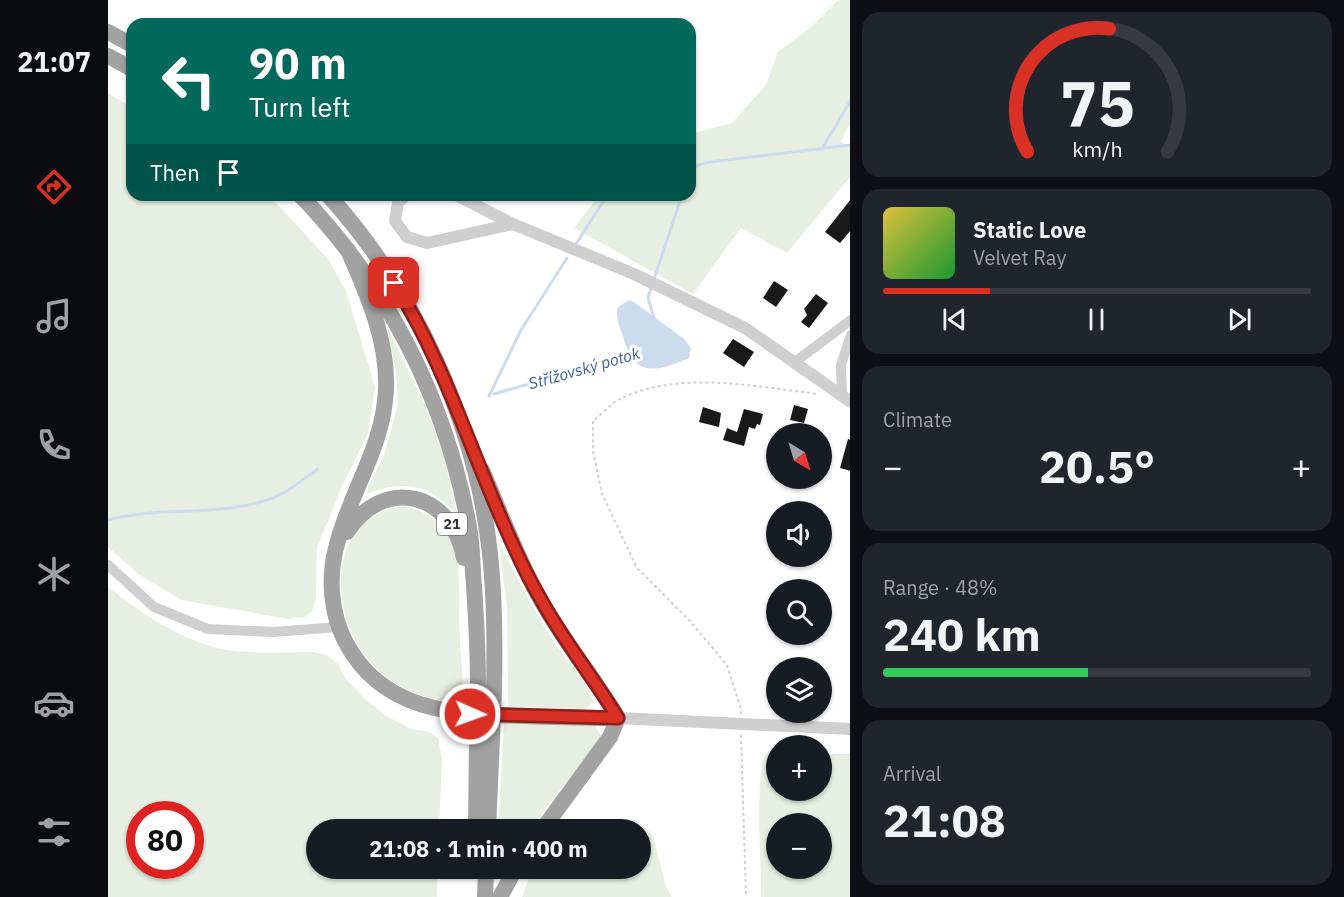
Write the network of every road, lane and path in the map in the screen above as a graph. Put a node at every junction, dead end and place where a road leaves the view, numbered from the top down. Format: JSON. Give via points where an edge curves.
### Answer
{"nodes":[{"id":1,"x":110,"y":32,"type":"edge"},
{"id":2,"x":126,"y":41,"type":"edge"},
{"id":3,"x":108,"y":56,"type":"edge"},
{"id":4,"x":126,"y":66,"type":"edge"},
{"id":5,"x":305,"y":201,"type":"edge"},
{"id":6,"x":333,"y":201,"type":"edge"},
{"id":7,"x":400,"y":201,"type":"edge"},
{"id":8,"x":468,"y":201,"type":"edge"},
{"id":9,"x":513,"y":224,"type":"junction"},
{"id":10,"x":348,"y":250,"type":"junction"},
{"id":11,"x":850,"y":320,"type":"edge"},
{"id":12,"x":850,"y":335,"type":"edge"},
{"id":13,"x":795,"y":362,"type":"junction"},
{"id":14,"x":821,"y":394,"type":"dead end"},
{"id":15,"x":846,"y":399,"type":"edge"},
{"id":16,"x":458,"y":417,"type":"junction"},
{"id":17,"x":108,"y":565,"type":"edge"},
{"id":18,"x":333,"y":573,"type":"junction"},
{"id":19,"x":339,"y":627,"type":"junction"},
{"id":20,"x":482,"y":691,"type":"junction"},
{"id":21,"x":618,"y":718,"type":"junction"},
{"id":22,"x":741,"y":724,"type":"junction"},
{"id":23,"x":850,"y":729,"type":"edge"},
{"id":24,"x":485,"y":738,"type":"junction"},
{"id":25,"x":477,"y":819,"type":"edge"},
{"id":26,"x":488,"y":819,"type":"edge"},
{"id":27,"x":550,"y":819,"type":"edge"},
{"id":28,"x":477,"y":879,"type":"edge"},
{"id":29,"x":486,"y":879,"type":"edge"},
{"id":30,"x":510,"y":879,"type":"edge"},
{"id":31,"x":478,"y":897,"type":"edge"},
{"id":32,"x":485,"y":897,"type":"edge"},
{"id":33,"x":500,"y":897,"type":"edge"},
{"id":34,"x":746,"y":897,"type":"edge"}],
"edges":[{"from":1,"to":2,"type":"highway"},
{"from":3,"to":4,"type":"highway"},
{"from":5,"to":10,"type":"highway","number":"21"},
{"from":6,"to":16,"type":"highway","number":"21","via":[[406,302]]},
{"from":7,"to":9,"type":"street","via":[[395,221],[407,237],[427,243]]},
{"from":8,"to":9,"type":"street"},
{"from":9,"to":13,"type":"street","via":[[634,274],[745,328]]},
{"from":10,"to":18,"type":"highway","number":"21","via":[[377,324],[384,352],[386,390],[374,452],[345,520],[335,550]]},
{"from":10,"to":20,"type":"highway","number":"21","via":[[391,313],[420,366],[442,420],[469,529]]},
{"from":11,"to":13,"type":"street"},
{"from":12,"to":15,"type":"street","via":[[841,365]]},
{"from":13,"to":15,"type":"street"},
{"from":14,"to":22,"type":"path","via":[[706,382],[648,388],[620,399],[593,421],[593,452],[602,494],[637,568],[690,620],[728,665]]},
{"from":16,"to":20,"type":"highway","number":"21","via":[[476,481],[494,597]]},
{"from":16,"to":21,"type":"highway","via":[[538,596]]},
{"from":17,"to":19,"type":"street","via":[[154,607],[208,629],[273,632]]},
{"from":18,"to":19,"type":"highway"},
{"from":18,"to":20,"type":"highway","number":"21","via":[[345,535],[365,510],[401,498],[436,508],[452,523],[461,545]]},
{"from":19,"to":21,"type":"highway","via":[[350,650],[372,676],[393,692],[426,706],[465,714]]},
{"from":20,"to":24,"type":"highway","number":"21","bridge":true},
{"from":21,"to":22,"type":"street"},
{"from":21,"to":27,"type":"highway","via":[[594,761]]},
{"from":22,"to":23,"type":"street"},
{"from":22,"to":34,"type":"path"},
{"from":24,"to":25,"type":"highway","number":"21"},
{"from":24,"to":26,"type":"highway","number":"21"},
{"from":28,"to":31,"type":"highway"},
{"from":29,"to":32,"type":"highway"},
{"from":30,"to":33,"type":"highway"}]}
